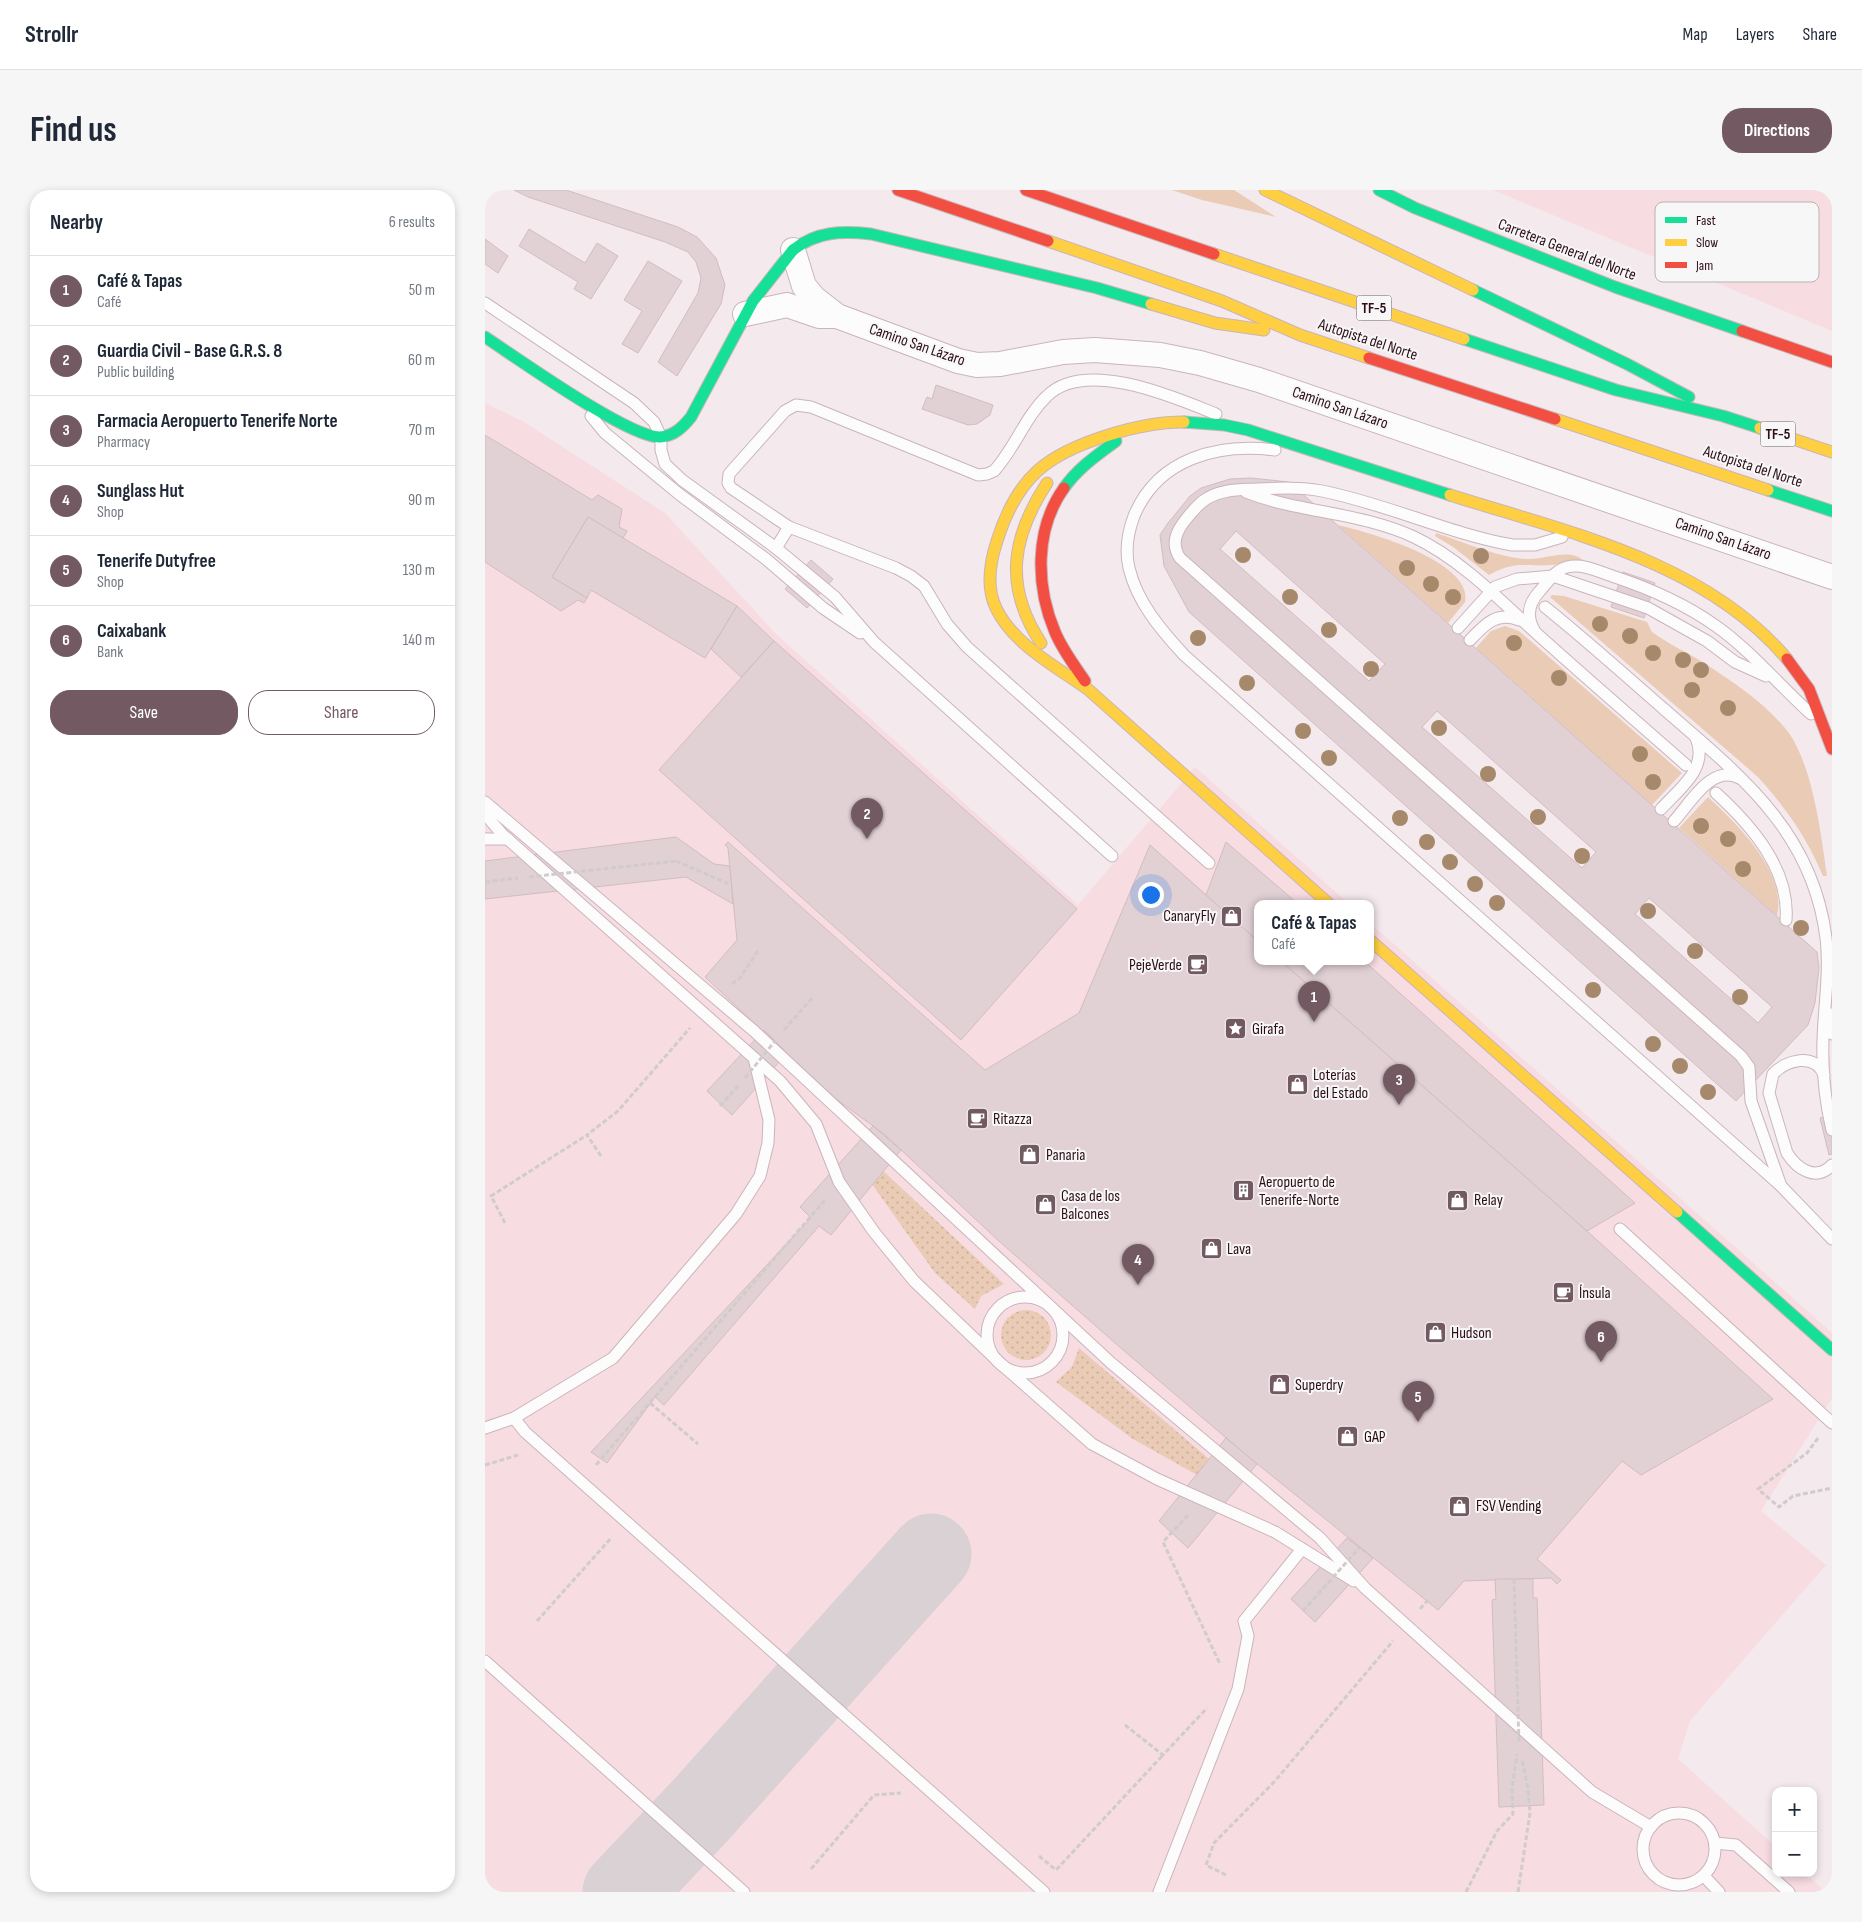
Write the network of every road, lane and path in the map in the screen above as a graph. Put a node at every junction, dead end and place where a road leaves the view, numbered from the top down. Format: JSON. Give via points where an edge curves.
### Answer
{"nodes":[{"id":1,"x":898,"y":190,"type":"edge"},
{"id":2,"x":1026,"y":190,"type":"edge"},
{"id":3,"x":1265,"y":190,"type":"edge"},
{"id":4,"x":1379,"y":190,"type":"edge"},
{"id":5,"x":1415,"y":199,"type":"edge"},
{"id":6,"x":793,"y":250,"type":"junction"},
{"id":7,"x":485,"y":303,"type":"edge"},
{"id":8,"x":745,"y":314,"type":"junction"},
{"id":9,"x":837,"y":316,"type":"junction"},
{"id":10,"x":1300,"y":335,"type":"junction"},
{"id":11,"x":485,"y":338,"type":"edge"},
{"id":12,"x":1832,"y":362,"type":"edge"},
{"id":13,"x":574,"y":393,"type":"junction"},
{"id":14,"x":1723,"y":416,"type":"junction"},
{"id":15,"x":1156,"y":424,"type":"junction"},
{"id":16,"x":1116,"y":432,"type":"junction"},
{"id":17,"x":661,"y":437,"type":"junction"},
{"id":18,"x":1275,"y":439,"type":"junction"},
{"id":19,"x":1832,"y":452,"type":"edge"},
{"id":20,"x":1357,"y":466,"type":"junction"},
{"id":21,"x":1245,"y":492,"type":"dead end"},
{"id":22,"x":1832,"y":511,"type":"edge"},
{"id":23,"x":789,"y":527,"type":"junction"},
{"id":24,"x":1589,"y":539,"type":"junction"},
{"id":25,"x":776,"y":548,"type":"junction"},
{"id":26,"x":1553,"y":576,"type":"junction"},
{"id":27,"x":1832,"y":576,"type":"edge"},
{"id":28,"x":1490,"y":592,"type":"junction"},
{"id":29,"x":1545,"y":607,"type":"dead end"},
{"id":30,"x":1525,"y":623,"type":"junction"},
{"id":31,"x":1458,"y":628,"type":"dead end"},
{"id":32,"x":1535,"y":632,"type":"junction"},
{"id":33,"x":1471,"y":640,"type":"dead end"},
{"id":34,"x":874,"y":642,"type":"junction"},
{"id":35,"x":1772,"y":678,"type":"junction"},
{"id":36,"x":1086,"y":688,"type":"junction"},
{"id":37,"x":1096,"y":698,"type":"junction"},
{"id":38,"x":1820,"y":722,"type":"junction"},
{"id":39,"x":1695,"y":736,"type":"junction"},
{"id":40,"x":1832,"y":749,"type":"edge"},
{"id":41,"x":1686,"y":765,"type":"dead end"},
{"id":42,"x":1745,"y":782,"type":"junction"},
{"id":43,"x":1716,"y":793,"type":"dead end"},
{"id":44,"x":485,"y":802,"type":"edge"},
{"id":45,"x":1661,"y":809,"type":"dead end"},
{"id":46,"x":485,"y":814,"type":"edge"},
{"id":47,"x":1674,"y":822,"type":"dead end"},
{"id":48,"x":485,"y":839,"type":"edge"},
{"id":49,"x":508,"y":839,"type":"junction"},
{"id":50,"x":1113,"y":856,"type":"dead end"},
{"id":51,"x":1209,"y":864,"type":"dead end"},
{"id":52,"x":485,"y":882,"type":"edge"},
{"id":53,"x":731,"y":885,"type":"dead end"},
{"id":54,"x":1325,"y":900,"type":"edge"},
{"id":55,"x":1786,"y":920,"type":"dead end"},
{"id":56,"x":1374,"y":944,"type":"edge"},
{"id":57,"x":759,"y":949,"type":"dead end"},
{"id":58,"x":1827,"y":962,"type":"junction"},
{"id":59,"x":813,"y":997,"type":"dead end"},
{"id":60,"x":716,"y":999,"type":"junction"},
{"id":61,"x":703,"y":1013,"type":"junction"},
{"id":62,"x":1832,"y":1034,"type":"edge"},
{"id":63,"x":754,"y":1058,"type":"junction"},
{"id":64,"x":1824,"y":1076,"type":"junction"},
{"id":65,"x":721,"y":1106,"type":"dead end"},
{"id":66,"x":1832,"y":1130,"type":"edge"},
{"id":67,"x":587,"y":1135,"type":"junction"},
{"id":68,"x":601,"y":1156,"type":"dead end"},
{"id":69,"x":1832,"y":1165,"type":"edge"},
{"id":70,"x":1781,"y":1186,"type":"junction"},
{"id":71,"x":505,"y":1223,"type":"dead end"},
{"id":72,"x":803,"y":1227,"type":"dead end"},
{"id":73,"x":1620,"y":1229,"type":"dead end"},
{"id":74,"x":1832,"y":1238,"type":"edge"},
{"id":75,"x":1049,"y":1305,"type":"junction"},
{"id":76,"x":1831,"y":1348,"type":"edge"},
{"id":77,"x":1001,"y":1364,"type":"junction"},
{"id":78,"x":650,"y":1403,"type":"junction"},
{"id":79,"x":514,"y":1418,"type":"junction"},
{"id":80,"x":1831,"y":1422,"type":"edge"},
{"id":81,"x":485,"y":1428,"type":"edge"},
{"id":82,"x":698,"y":1444,"type":"dead end"},
{"id":83,"x":603,"y":1472,"type":"dead end"},
{"id":84,"x":1832,"y":1488,"type":"edge"},
{"id":85,"x":614,"y":1534,"type":"dead end"},
{"id":86,"x":1163,"y":1542,"type":"dead end"},
{"id":87,"x":1359,"y":1548,"type":"dead end"},
{"id":88,"x":1302,"y":1549,"type":"junction"},
{"id":89,"x":1513,"y":1579,"type":"dead end"},
{"id":90,"x":1365,"y":1588,"type":"junction"},
{"id":91,"x":1428,"y":1600,"type":"dead end"},
{"id":92,"x":1303,"y":1611,"type":"dead end"},
{"id":93,"x":537,"y":1621,"type":"dead end"},
{"id":94,"x":1407,"y":1624,"type":"junction"},
{"id":95,"x":485,"y":1661,"type":"edge"},
{"id":96,"x":1221,"y":1667,"type":"dead end"},
{"id":97,"x":1209,"y":1706,"type":"dead end"},
{"id":98,"x":1125,"y":1725,"type":"dead end"},
{"id":99,"x":1519,"y":1744,"type":"junction"},
{"id":100,"x":1651,"y":1827,"type":"junction"},
{"id":101,"x":1715,"y":1843,"type":"junction"},
{"id":102,"x":1226,"y":1875,"type":"dead end"},
{"id":103,"x":1704,"y":1876,"type":"junction"},
{"id":104,"x":744,"y":1892,"type":"edge"},
{"id":105,"x":1044,"y":1892,"type":"edge"},
{"id":106,"x":1159,"y":1892,"type":"edge"},
{"id":107,"x":1466,"y":1892,"type":"edge"},
{"id":108,"x":1518,"y":1892,"type":"edge"},
{"id":109,"x":1719,"y":1892,"type":"edge"},
{"id":110,"x":1789,"y":1892,"type":"edge"}],
"edges":[{"from":1,"to":10,"type":"main road","name":"Autopista del Norte","via":[[1222,301]]},
{"from":2,"to":14,"type":"main road","name":"Autopista del Norte","number":"TF-5","via":[[1616,390]]},
{"from":3,"to":14,"type":"main road","via":[[1627,364]]},
{"from":4,"to":5,"type":"main road","name":"Carretera General del Norte"},
{"from":5,"to":12,"type":"main road","name":"Carretera General del Norte","via":[[1615,287]]},
{"from":6,"to":8,"type":"main road"},
{"from":6,"to":9,"type":"street","name":"Camino San Lázaro","via":[[805,286],[814,298]]},
{"from":6,"to":10,"type":"main road","via":[[817,235],[857,232],[1097,288],[1215,323]]},
{"from":7,"to":17,"type":"lane","via":[[634,402],[654,422]]},
{"from":8,"to":9,"type":"street","name":"Camino San Lázaro","via":[[787,305],[819,316]]},
{"from":8,"to":17,"type":"main road","via":[[691,417],[674,435]]},
{"from":9,"to":27,"type":"street","name":"Camino San Lázaro","via":[[938,355],[977,365],[1095,350],[1200,362]]},
{"from":10,"to":22,"type":"main road","name":"Autopista del Norte"},
{"from":11,"to":13,"type":"main road"},
{"from":13,"to":17,"type":"main road","via":[[627,426]]},
{"from":13,"to":34,"type":"lane","via":[[605,434],[766,559],[823,608]]},
{"from":14,"to":19,"type":"main road","name":"Autopista del Norte","number":"TF-5"},
{"from":15,"to":16,"type":"main road"},
{"from":15,"to":18,"type":"main road","via":[[1218,424]]},
{"from":15,"to":37,"type":"main road","via":[[1122,437],[1089,459],[1070,479],[1055,503],[1042,539],[1039,561],[1047,610],[1055,632]]},
{"from":16,"to":36,"type":"main road","via":[[1080,452],[1047,483],[1033,502],[1014,568],[1016,593],[1031,631]]},
{"from":16,"to":36,"type":"main road","via":[[1057,454],[1021,488],[999,531],[990,572],[991,592],[1003,621],[1043,657]]},
{"from":17,"to":25,"type":"lane","via":[[665,464]]},
{"from":18,"to":20,"type":"main road"},
{"from":18,"to":23,"type":"lane","via":[[1193,405],[1130,385],[1110,380],[1089,380],[1057,387],[1047,395],[1002,463],[987,474],[978,475],[811,406],[796,404],[785,411],[728,478],[731,488]]},
{"from":20,"to":24,"type":"main road"},
{"from":20,"to":70,"type":"lane","via":[[1293,452],[1232,448],[1208,453],[1159,477],[1139,504],[1132,520],[1128,544],[1129,569],[1149,612],[1183,656]]},
{"from":21,"to":28,"type":"lane","via":[[1278,504],[1333,512],[1411,536],[1445,554]]},
{"from":23,"to":25,"type":"lane"},
{"from":23,"to":51,"type":"lane","via":[[896,568],[923,586],[947,624],[967,647]]},
{"from":24,"to":38,"type":"main road","via":[[1671,572],[1716,597],[1744,618],[1778,648],[1807,685]]},
{"from":24,"to":70,"type":"lane","via":[[1566,537],[1535,545],[1512,545],[1352,498],[1321,491],[1271,489],[1224,491],[1206,499],[1179,528],[1175,542],[1180,558],[1741,1056],[1749,1067],[1751,1101]]},
{"from":25,"to":34,"type":"lane","via":[[835,597]]},
{"from":26,"to":28,"type":"lane","via":[[1507,582]]},
{"from":26,"to":32,"type":"lane","via":[[1532,600],[1530,619]]},
{"from":26,"to":35,"type":"lane","via":[[1648,608],[1707,641],[1735,662]]},
{"from":26,"to":35,"type":"lane","via":[[1567,567],[1588,568],[1668,597],[1718,627]]},
{"from":28,"to":30,"type":"lane"},
{"from":28,"to":31,"type":"lane"},
{"from":29,"to":39,"type":"lane"},
{"from":30,"to":32,"type":"lane"},
{"from":30,"to":33,"type":"lane","via":[[1499,617],[1484,625]]},
{"from":32,"to":41,"type":"lane"},
{"from":34,"to":50,"type":"lane"},
{"from":35,"to":38,"type":"lane"},
{"from":36,"to":37,"type":"main road"},
{"from":37,"to":54,"type":"main road"},
{"from":38,"to":40,"type":"main road"},
{"from":39,"to":42,"type":"lane"},
{"from":39,"to":45,"type":"lane","via":[[1700,747],[1696,770]]},
{"from":42,"to":47,"type":"lane","via":[[1729,775],[1714,778]]},
{"from":42,"to":58,"type":"lane","via":[[1771,809],[1802,857],[1820,905]]},
{"from":43,"to":55,"type":"lane","via":[[1749,826],[1774,865],[1785,897]]},
{"from":44,"to":60,"type":"lane"},
{"from":46,"to":49,"type":"lane"},
{"from":48,"to":49,"type":"lane"},
{"from":49,"to":61,"type":"lane"},
{"from":52,"to":53,"type":"path","bridge":true,"via":[[676,861]]},
{"from":56,"to":76,"type":"main road"},
{"from":57,"to":60,"type":"path","via":[[740,978]]},
{"from":58,"to":62,"type":"lane"},
{"from":58,"to":64,"type":"lane"},
{"from":59,"to":65,"type":"path","bridge":true},
{"from":60,"to":75,"type":"lane","via":[[755,1031]]},
{"from":61,"to":63,"type":"lane"},
{"from":61,"to":67,"type":"path","via":[[618,1111]]},
{"from":63,"to":77,"type":"lane","via":[[780,1081],[816,1124],[839,1182],[873,1232],[914,1281]]},
{"from":63,"to":79,"type":"lane","via":[[769,1120],[767,1143],[760,1176],[736,1214],[613,1358]]},
{"from":64,"to":66,"type":"lane"},
{"from":64,"to":69,"type":"lane","via":[[1811,1061],[1791,1061],[1773,1074],[1769,1093],[1792,1161],[1811,1173],[1825,1171]]},
{"from":67,"to":68,"type":"path"},
{"from":67,"to":71,"type":"path","via":[[491,1196]]},
{"from":70,"to":74,"type":"lane"},
{"from":72,"to":78,"type":"path"},
{"from":73,"to":80,"type":"lane"},
{"from":75,"to":77,"type":"lane","via":[[1024,1297],[1011,1299],[1000,1306],[992,1316],[988,1342]]},
{"from":75,"to":77,"type":"lane","via":[[1062,1325],[1061,1348],[1055,1359],[1035,1372],[1011,1370]]},
{"from":75,"to":90,"type":"lane","via":[[1110,1362],[1319,1538]]},
{"from":77,"to":88,"type":"lane","via":[[1092,1444],[1157,1479],[1275,1532]]},
{"from":78,"to":82,"type":"path"},
{"from":78,"to":83,"type":"path","via":[[595,1466]]},
{"from":79,"to":81,"type":"lane"},
{"from":79,"to":105,"type":"lane","via":[[525,1432]]},
{"from":80,"to":84,"type":"path","via":[[1807,1453],[1758,1489],[1779,1507],[1793,1496]]},
{"from":85,"to":93,"type":"path"},
{"from":86,"to":96,"type":"path"},
{"from":87,"to":92,"type":"path","bridge":true},
{"from":88,"to":90,"type":"lane"},
{"from":88,"to":106,"type":"lane","via":[[1244,1621],[1248,1636],[1238,1690]]},
{"from":89,"to":99,"type":"path","bridge":true},
{"from":90,"to":94,"type":"lane"},
{"from":91,"to":94,"type":"path"},
{"from":94,"to":100,"type":"lane","via":[[1592,1792]]},
{"from":94,"to":102,"type":"path","via":[[1275,1781],[1214,1843],[1206,1865]]},
{"from":95,"to":104,"type":"lane"},
{"from":97,"to":98,"type":"path","via":[[1163,1755]]},
{"from":99,"to":107,"type":"path","via":[[1512,1788],[1513,1814],[1497,1831]]},
{"from":99,"to":108,"type":"path","via":[[1530,1813]]},
{"from":100,"to":101,"type":"lane","via":[[1669,1815],[1692,1816],[1710,1831]]},
{"from":100,"to":103,"type":"lane","via":[[1643,1849],[1650,1871],[1669,1884],[1682,1886]]},
{"from":101,"to":103,"type":"lane","via":[[1715,1855]]},
{"from":101,"to":110,"type":"lane","via":[[1736,1846]]},
{"from":103,"to":109,"type":"lane"}]}
